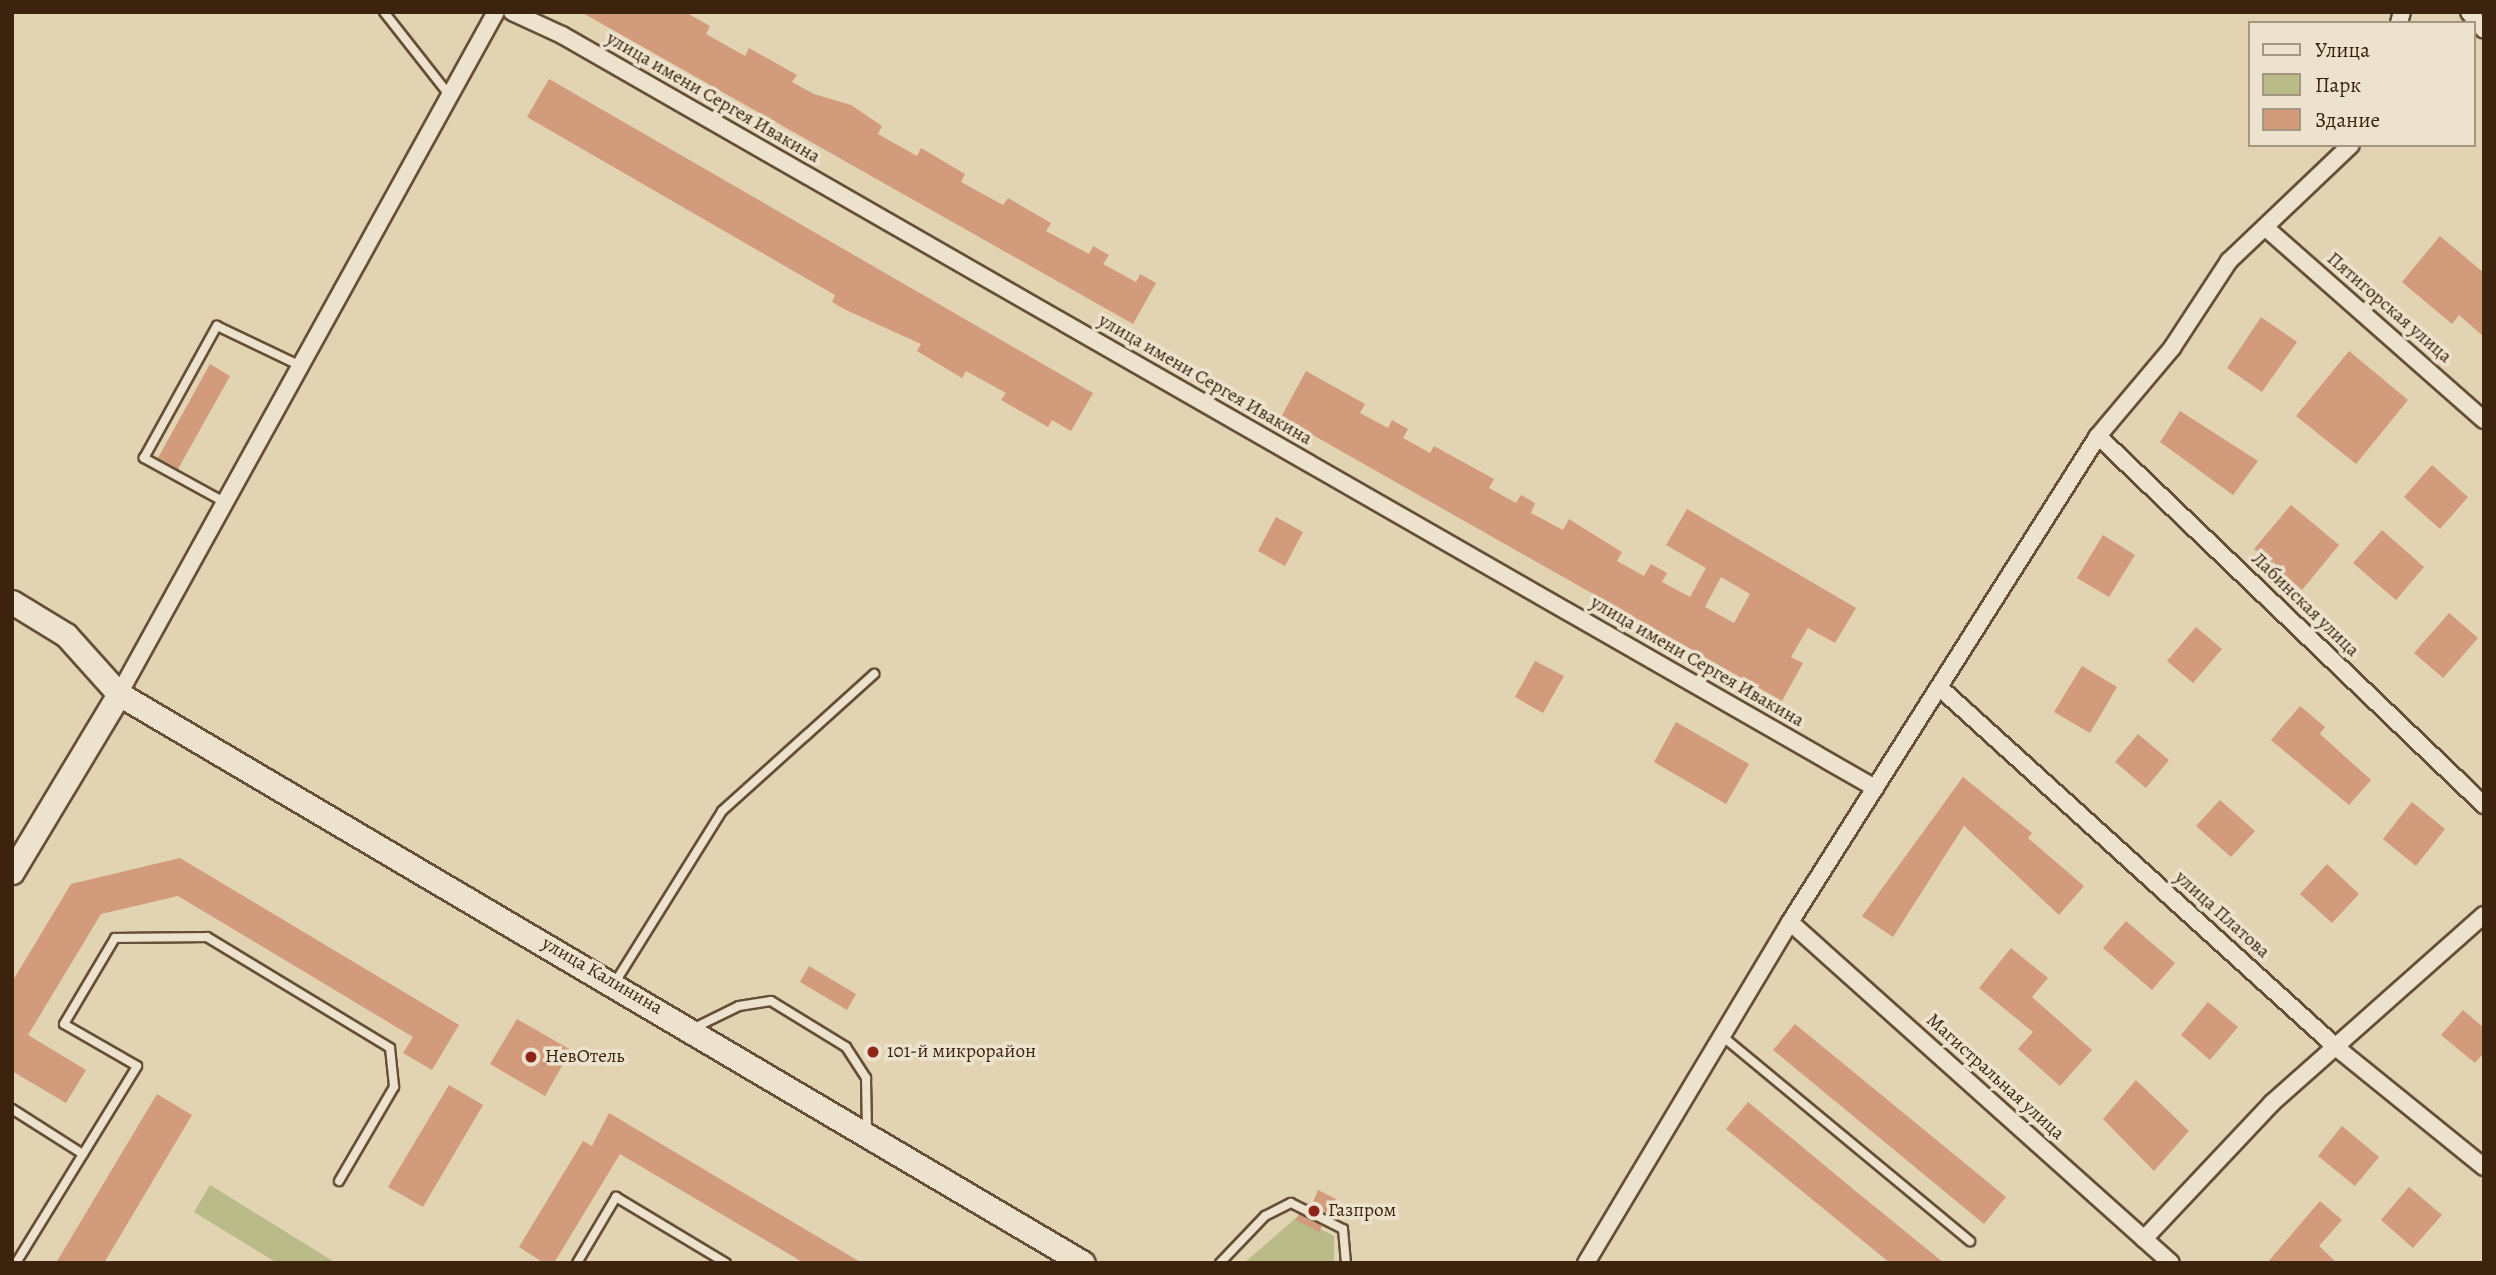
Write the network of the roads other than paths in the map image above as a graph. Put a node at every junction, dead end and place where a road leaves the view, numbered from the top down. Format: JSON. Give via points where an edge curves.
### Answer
{"nodes":[{"id":1,"x":384,"y":12,"type":"edge"},
{"id":2,"x":496,"y":12,"type":"edge"},
{"id":3,"x":512,"y":12,"type":"edge"},
{"id":4,"x":2469,"y":12,"type":"edge"},
{"id":5,"x":2484,"y":30,"type":"edge"},
{"id":6,"x":447,"y":92,"type":"junction"},
{"id":7,"x":2349,"y":147,"type":"edge"},
{"id":8,"x":2266,"y":228,"type":"junction"},
{"id":9,"x":304,"y":367,"type":"junction"},
{"id":10,"x":2484,"y":420,"type":"edge"},
{"id":11,"x":2098,"y":436,"type":"junction"},
{"id":12,"x":226,"y":503,"type":"junction"},
{"id":13,"x":12,"y":602,"type":"edge"},
{"id":14,"x":874,"y":674,"type":"dead end"},
{"id":15,"x":1940,"y":687,"type":"junction"},
{"id":16,"x":119,"y":694,"type":"junction"},
{"id":17,"x":1875,"y":788,"type":"junction"},
{"id":18,"x":2484,"y":805,"type":"edge"},
{"id":19,"x":12,"y":872,"type":"edge"},
{"id":20,"x":2484,"y":915,"type":"edge"},
{"id":21,"x":1790,"y":922,"type":"junction"},
{"id":22,"x":614,"y":984,"type":"junction"},
{"id":23,"x":692,"y":1029,"type":"junction"},
{"id":24,"x":1722,"y":1036,"type":"junction"},
{"id":25,"x":2337,"y":1048,"type":"junction"},
{"id":26,"x":12,"y":1109,"type":"edge"},
{"id":27,"x":867,"y":1138,"type":"junction"},
{"id":28,"x":83,"y":1154,"type":"junction"},
{"id":29,"x":2484,"y":1167,"type":"edge"},
{"id":30,"x":339,"y":1181,"type":"dead end"},
{"id":31,"x":2144,"y":1239,"type":"junction"},
{"id":32,"x":1970,"y":1241,"type":"dead end"},
{"id":33,"x":16,"y":1263,"type":"edge"},
{"id":34,"x":577,"y":1263,"type":"edge"},
{"id":35,"x":726,"y":1263,"type":"edge"},
{"id":36,"x":1083,"y":1263,"type":"edge"},
{"id":37,"x":1220,"y":1263,"type":"edge"},
{"id":38,"x":1346,"y":1263,"type":"edge"},
{"id":39,"x":1586,"y":1263,"type":"edge"},
{"id":40,"x":2171,"y":1263,"type":"edge"}],
"edges":[{"from":1,"to":6,"type":"lane"},
{"from":2,"to":6,"type":"street"},
{"from":3,"to":17,"type":"street","name":"улица имени Сергея Ивакина","via":[[562,35]]},
{"from":4,"to":5,"type":"street"},
{"from":6,"to":9,"type":"street"},
{"from":7,"to":8,"type":"street"},
{"from":8,"to":10,"type":"street","name":"Пятигорская улица"},
{"from":8,"to":11,"type":"street","via":[[2229,261],[2172,348]]},
{"from":9,"to":12,"type":"street"},
{"from":9,"to":12,"type":"lane","via":[[217,326],[145,458]]},
{"from":11,"to":15,"type":"street"},
{"from":11,"to":18,"type":"street","name":"Лабинская улица"},
{"from":12,"to":16,"type":"street"},
{"from":13,"to":16,"type":"main road","name":"улица Калинина","via":[[66,635]]},
{"from":14,"to":22,"type":"lane","via":[[722,811]]},
{"from":15,"to":17,"type":"street"},
{"from":15,"to":25,"type":"street","name":"улица Платова"},
{"from":16,"to":19,"type":"main road"},
{"from":16,"to":22,"type":"main road","name":"улица Калинина"},
{"from":17,"to":21,"type":"street"},
{"from":20,"to":25,"type":"street"},
{"from":21,"to":24,"type":"street"},
{"from":21,"to":31,"type":"street","name":"Магистральная улица"},
{"from":22,"to":23,"type":"main road","name":"улица Калинина"},
{"from":23,"to":27,"type":"main road","name":"улица Калинина"},
{"from":23,"to":27,"type":"lane","via":[[739,1006],[771,1001],[846,1047],[866,1078]]},
{"from":24,"to":32,"type":"lane"},
{"from":24,"to":39,"type":"street"},
{"from":25,"to":29,"type":"street","name":"улица Платова"},
{"from":25,"to":31,"type":"street","via":[[2272,1103]]},
{"from":26,"to":28,"type":"lane"},
{"from":27,"to":36,"type":"main road","name":"улица Калинина"},
{"from":28,"to":30,"type":"lane","via":[[137,1066],[64,1024],[115,938],[207,937],[390,1048],[394,1087]]},
{"from":28,"to":33,"type":"lane"},
{"from":31,"to":40,"type":"street","name":"Магистральная улица"},
{"from":34,"to":35,"type":"lane","via":[[616,1196]]},
{"from":37,"to":38,"type":"lane","via":[[1265,1216],[1291,1203],[1343,1229]]}]}
